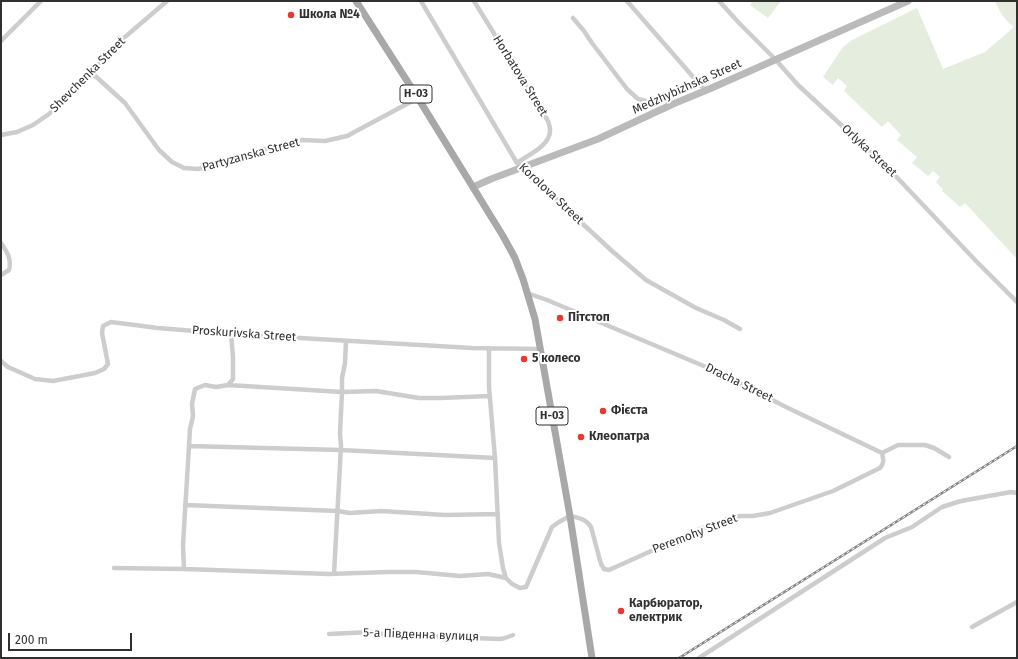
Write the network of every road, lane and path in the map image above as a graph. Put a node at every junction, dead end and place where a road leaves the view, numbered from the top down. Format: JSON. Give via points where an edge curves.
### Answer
{"nodes":[{"id":1,"x":41,"y":1,"type":"edge"},
{"id":2,"x":167,"y":1,"type":"edge"},
{"id":3,"x":356,"y":1,"type":"edge"},
{"id":4,"x":421,"y":1,"type":"edge"},
{"id":5,"x":474,"y":1,"type":"edge"},
{"id":6,"x":627,"y":1,"type":"edge"},
{"id":7,"x":719,"y":1,"type":"edge"},
{"id":8,"x":908,"y":1,"type":"edge"},
{"id":9,"x":573,"y":18,"type":"dead end"},
{"id":10,"x":1,"y":42,"type":"edge"},
{"id":11,"x":775,"y":59,"type":"junction"},
{"id":12,"x":92,"y":73,"type":"junction"},
{"id":13,"x":707,"y":90,"type":"junction"},
{"id":14,"x":418,"y":98,"type":"junction"},
{"id":15,"x":673,"y":104,"type":"junction"},
{"id":16,"x":1,"y":135,"type":"edge"},
{"id":17,"x":520,"y":165,"type":"junction"},
{"id":18,"x":474,"y":188,"type":"junction"},
{"id":19,"x":1,"y":243,"type":"edge"},
{"id":20,"x":1,"y":275,"type":"edge"},
{"id":21,"x":527,"y":293,"type":"junction"},
{"id":22,"x":1017,"y":302,"type":"edge"},
{"id":23,"x":740,"y":329,"type":"dead end"},
{"id":24,"x":231,"y":334,"type":"junction"},
{"id":25,"x":346,"y":341,"type":"junction"},
{"id":26,"x":489,"y":348,"type":"junction"},
{"id":27,"x":541,"y":349,"type":"junction"},
{"id":28,"x":1,"y":361,"type":"edge"},
{"id":29,"x":228,"y":385,"type":"junction"},
{"id":30,"x":342,"y":392,"type":"junction"},
{"id":31,"x":490,"y":396,"type":"junction"},
{"id":32,"x":189,"y":446,"type":"junction"},
{"id":33,"x":341,"y":450,"type":"junction"},
{"id":34,"x":882,"y":452,"type":"junction"},
{"id":35,"x":495,"y":458,"type":"junction"},
{"id":36,"x":949,"y":458,"type":"dead end"},
{"id":37,"x":1017,"y":493,"type":"edge"},
{"id":38,"x":185,"y":505,"type":"junction"},
{"id":39,"x":338,"y":511,"type":"junction"},
{"id":40,"x":498,"y":514,"type":"junction"},
{"id":41,"x":570,"y":516,"type":"junction"},
{"id":42,"x":114,"y":568,"type":"dead end"},
{"id":43,"x":184,"y":569,"type":"junction"},
{"id":44,"x":334,"y":574,"type":"junction"},
{"id":45,"x":506,"y":578,"type":"junction"},
{"id":46,"x":1017,"y":602,"type":"edge"},
{"id":47,"x":972,"y":626,"type":"dead end"},
{"id":48,"x":329,"y":634,"type":"dead end"},
{"id":49,"x":513,"y":635,"type":"dead end"},
{"id":50,"x":592,"y":658,"type":"edge"},
{"id":51,"x":698,"y":658,"type":"edge"}],
"edges":[{"from":1,"to":10,"type":"street"},
{"from":2,"to":12,"type":"street","name":"Shevchenka Street","via":[[118,43]]},
{"from":3,"to":14,"type":"main road","number":"Н-03"},
{"from":4,"to":17,"type":"street","name":"Korolova Street"},
{"from":5,"to":17,"type":"street","name":"Horbatova Street","via":[[548,121],[549,138]]},
{"from":6,"to":13,"type":"street"},
{"from":7,"to":11,"type":"street","name":"Orlyka Street"},
{"from":8,"to":11,"type":"main road","name":"Medzhybizhska Street"},
{"from":9,"to":15,"type":"street","via":[[627,89],[638,99],[649,102],[663,99]]},
{"from":11,"to":13,"type":"main road","name":"Medzhybizhska Street"},
{"from":11,"to":22,"type":"street","name":"Orlyka Street","via":[[798,85],[890,170]]},
{"from":12,"to":14,"type":"street","name":"Partyzanska Street","via":[[125,103],[159,150],[172,162],[184,168],[198,169],[220,164],[258,150],[302,140],[325,141],[347,136]]},
{"from":12,"to":16,"type":"street","name":"Shevchenka Street","via":[[49,114],[33,125]]},
{"from":13,"to":15,"type":"main road","name":"Medzhybizhska Street"},
{"from":14,"to":18,"type":"main road","number":"Н-03"},
{"from":15,"to":17,"type":"main road","name":"Medzhybizhska Street","via":[[598,139]]},
{"from":17,"to":18,"type":"main road","name":"Medzhybizhska Street"},
{"from":17,"to":23,"type":"street","name":"Korolova Street","via":[[646,280]]},
{"from":18,"to":21,"type":"main road","number":"Н-03","via":[[515,258]]},
{"from":19,"to":20,"type":"street","via":[[9,256],[10,264],[9,270]]},
{"from":21,"to":27,"type":"main road","number":"Н-03"},
{"from":21,"to":34,"type":"street","name":"Dracha Street","via":[[718,372]]},
{"from":24,"to":25,"type":"street","name":"Proskurivska Street"},
{"from":24,"to":28,"type":"street","name":"Proskurivska Street","via":[[111,322],[104,326],[102,333],[108,364],[104,369],[53,381],[35,379],[8,368]]},
{"from":24,"to":29,"type":"street","via":[[233,378]]},
{"from":25,"to":26,"type":"street","name":"Proskurivska Street"},
{"from":25,"to":30,"type":"street"},
{"from":26,"to":27,"type":"street","name":"Proskurivska Street"},
{"from":26,"to":31,"type":"street"},
{"from":27,"to":41,"type":"main road","number":"Н-03"},
{"from":29,"to":30,"type":"street"},
{"from":29,"to":32,"type":"street","via":[[205,385],[195,389]]},
{"from":30,"to":31,"type":"street","via":[[376,391],[419,398]]},
{"from":30,"to":33,"type":"street"},
{"from":31,"to":35,"type":"street"},
{"from":32,"to":33,"type":"street"},
{"from":32,"to":38,"type":"street"},
{"from":33,"to":35,"type":"street"},
{"from":33,"to":39,"type":"street"},
{"from":34,"to":36,"type":"street","via":[[898,445],[926,445]]},
{"from":34,"to":41,"type":"street","name":"Peremohy Street","via":[[884,461],[880,468],[833,491],[770,513],[730,518],[609,570],[604,569],[588,522]]},
{"from":35,"to":40,"type":"street"},
{"from":37,"to":51,"type":"street","via":[[961,501],[942,507],[912,526],[885,538]]},
{"from":38,"to":39,"type":"street"},
{"from":38,"to":43,"type":"street"},
{"from":39,"to":40,"type":"street"},
{"from":39,"to":44,"type":"street"},
{"from":40,"to":45,"type":"street","via":[[499,543]]},
{"from":41,"to":45,"type":"street","via":[[552,527],[526,587],[520,588]]},
{"from":41,"to":50,"type":"main road","number":"Н-03"},
{"from":42,"to":43,"type":"street"},
{"from":43,"to":44,"type":"street"},
{"from":44,"to":45,"type":"street","via":[[416,572],[460,576],[488,574]]},
{"from":46,"to":47,"type":"street"},
{"from":48,"to":49,"type":"street","name":"5-а Південна вулиця","via":[[371,632],[393,636],[415,634],[500,639]]}]}
